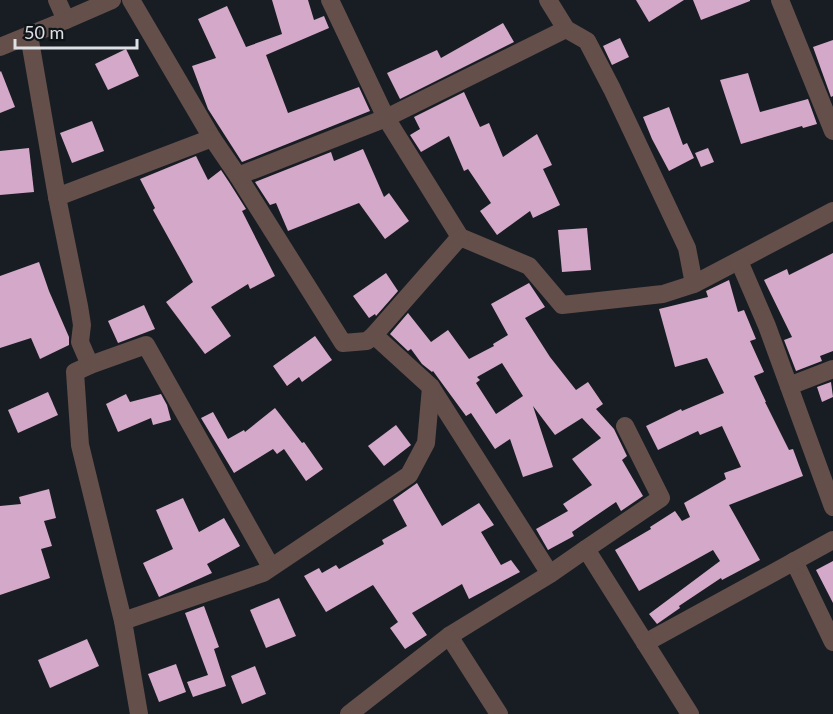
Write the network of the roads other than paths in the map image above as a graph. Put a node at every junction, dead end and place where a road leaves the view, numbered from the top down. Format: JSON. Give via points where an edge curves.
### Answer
{"nodes":[{"id":1,"x":57,"y":0,"type":"edge"},
{"id":2,"x":112,"y":0,"type":"edge"},
{"id":3,"x":131,"y":0,"type":"edge"},
{"id":4,"x":330,"y":0,"type":"edge"},
{"id":5,"x":548,"y":0,"type":"edge"},
{"id":6,"x":780,"y":0,"type":"edge"},
{"id":7,"x":66,"y":20,"type":"junction"},
{"id":8,"x":566,"y":29,"type":"junction"},
{"id":9,"x":29,"y":35,"type":"junction"},
{"id":10,"x":0,"y":47,"type":"edge"},
{"id":11,"x":386,"y":118,"type":"junction"},
{"id":12,"x":833,"y":131,"type":"edge"},
{"id":13,"x":212,"y":138,"type":"junction"},
{"id":14,"x":238,"y":176,"type":"junction"},
{"id":15,"x":57,"y":197,"type":"junction"},
{"id":16,"x":833,"y":211,"type":"edge"},
{"id":17,"x":460,"y":237,"type":"junction"},
{"id":18,"x":739,"y":261,"type":"junction"},
{"id":19,"x":694,"y":284,"type":"junction"},
{"id":20,"x":374,"y":335,"type":"junction"},
{"id":21,"x":90,"y":365,"type":"junction"},
{"id":22,"x":833,"y":369,"type":"edge"},
{"id":23,"x":789,"y":386,"type":"junction"},
{"id":24,"x":431,"y":387,"type":"junction"},
{"id":25,"x":625,"y":426,"type":"dead end"},
{"id":26,"x":833,"y":507,"type":"edge"},
{"id":27,"x":833,"y":540,"type":"edge"},
{"id":28,"x":586,"y":549,"type":"junction"},
{"id":29,"x":794,"y":561,"type":"junction"},
{"id":30,"x":271,"y":567,"type":"junction"},
{"id":31,"x":550,"y":574,"type":"junction"},
{"id":32,"x":123,"y":621,"type":"junction"},
{"id":33,"x":449,"y":636,"type":"junction"},
{"id":34,"x":833,"y":642,"type":"edge"},
{"id":35,"x":645,"y":643,"type":"junction"},
{"id":36,"x":133,"y":711,"type":"edge"},
{"id":37,"x":349,"y":714,"type":"edge"},
{"id":38,"x":500,"y":714,"type":"edge"},
{"id":39,"x":690,"y":714,"type":"edge"}],
"edges":[{"from":1,"to":7,"type":"street"},
{"from":2,"to":7,"type":"street"},
{"from":3,"to":13,"type":"street"},
{"from":4,"to":11,"type":"street"},
{"from":5,"to":8,"type":"street"},
{"from":6,"to":12,"type":"street"},
{"from":7,"to":9,"type":"street"},
{"from":8,"to":11,"type":"street"},
{"from":8,"to":19,"type":"street","via":[[587,41],[607,79],[687,248]]},
{"from":9,"to":10,"type":"street"},
{"from":9,"to":15,"type":"street"},
{"from":11,"to":14,"type":"street"},
{"from":11,"to":17,"type":"street"},
{"from":13,"to":14,"type":"street"},
{"from":13,"to":15,"type":"street"},
{"from":14,"to":20,"type":"street","via":[[343,343],[367,341]]},
{"from":15,"to":21,"type":"street","via":[[79,306],[80,342]]},
{"from":16,"to":18,"type":"street"},
{"from":17,"to":19,"type":"street","via":[[529,266],[562,306],[663,294]]},
{"from":17,"to":20,"type":"street"},
{"from":18,"to":19,"type":"street"},
{"from":18,"to":23,"type":"street"},
{"from":20,"to":24,"type":"street"},
{"from":21,"to":30,"type":"street","via":[[146,345]]},
{"from":21,"to":32,"type":"street","via":[[75,372],[80,445]]},
{"from":22,"to":23,"type":"street"},
{"from":23,"to":26,"type":"street"},
{"from":24,"to":30,"type":"street","via":[[426,443],[409,475]]},
{"from":24,"to":31,"type":"street"},
{"from":25,"to":28,"type":"street","via":[[661,498]]},
{"from":27,"to":29,"type":"street"},
{"from":28,"to":31,"type":"street"},
{"from":28,"to":35,"type":"street"},
{"from":29,"to":34,"type":"street"},
{"from":29,"to":35,"type":"street"},
{"from":30,"to":32,"type":"street"},
{"from":31,"to":33,"type":"street"},
{"from":32,"to":36,"type":"street"},
{"from":33,"to":37,"type":"street"},
{"from":33,"to":38,"type":"street"},
{"from":35,"to":39,"type":"street"}]}
